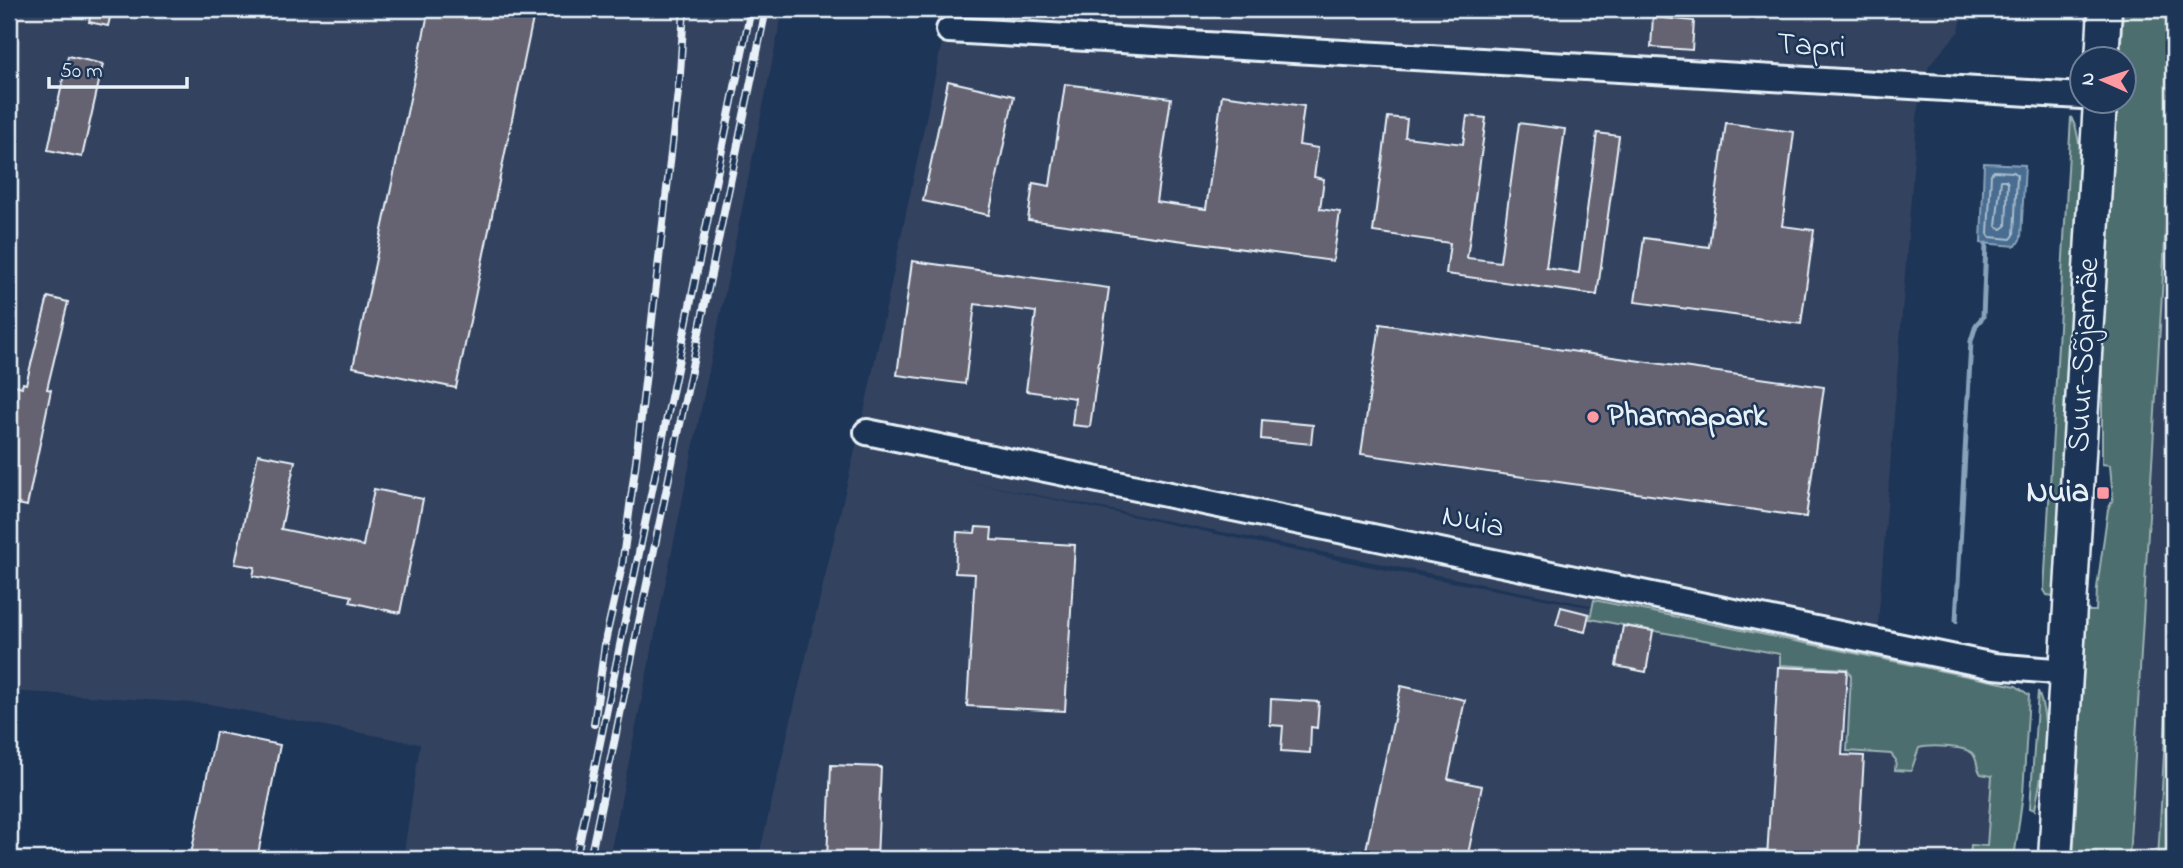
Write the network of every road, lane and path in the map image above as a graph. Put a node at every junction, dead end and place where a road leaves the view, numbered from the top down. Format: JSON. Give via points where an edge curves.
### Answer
{"nodes":[{"id":1,"x":2105,"y":9,"type":"edge"},
{"id":2,"x":949,"y":30,"type":"dead end"},
{"id":3,"x":2103,"y":46,"type":"edge"},
{"id":4,"x":2068,"y":95,"type":"edge"},
{"id":5,"x":2099,"y":116,"type":"edge"},
{"id":6,"x":867,"y":432,"type":"dead end"},
{"id":7,"x":2067,"y":672,"type":"junction"},
{"id":8,"x":2055,"y":859,"type":"edge"}],
"edges":[{"from":1,"to":3,"type":"main road"},
{"from":2,"to":4,"type":"street","name":"Tapri"},
{"from":5,"to":7,"type":"main road","name":"Suur-Sõjamäe"},
{"from":6,"to":7,"type":"street","name":"Nuia","via":[[1994,666]]},
{"from":7,"to":8,"type":"main road","name":"Suur-Sõjamäe"}]}
